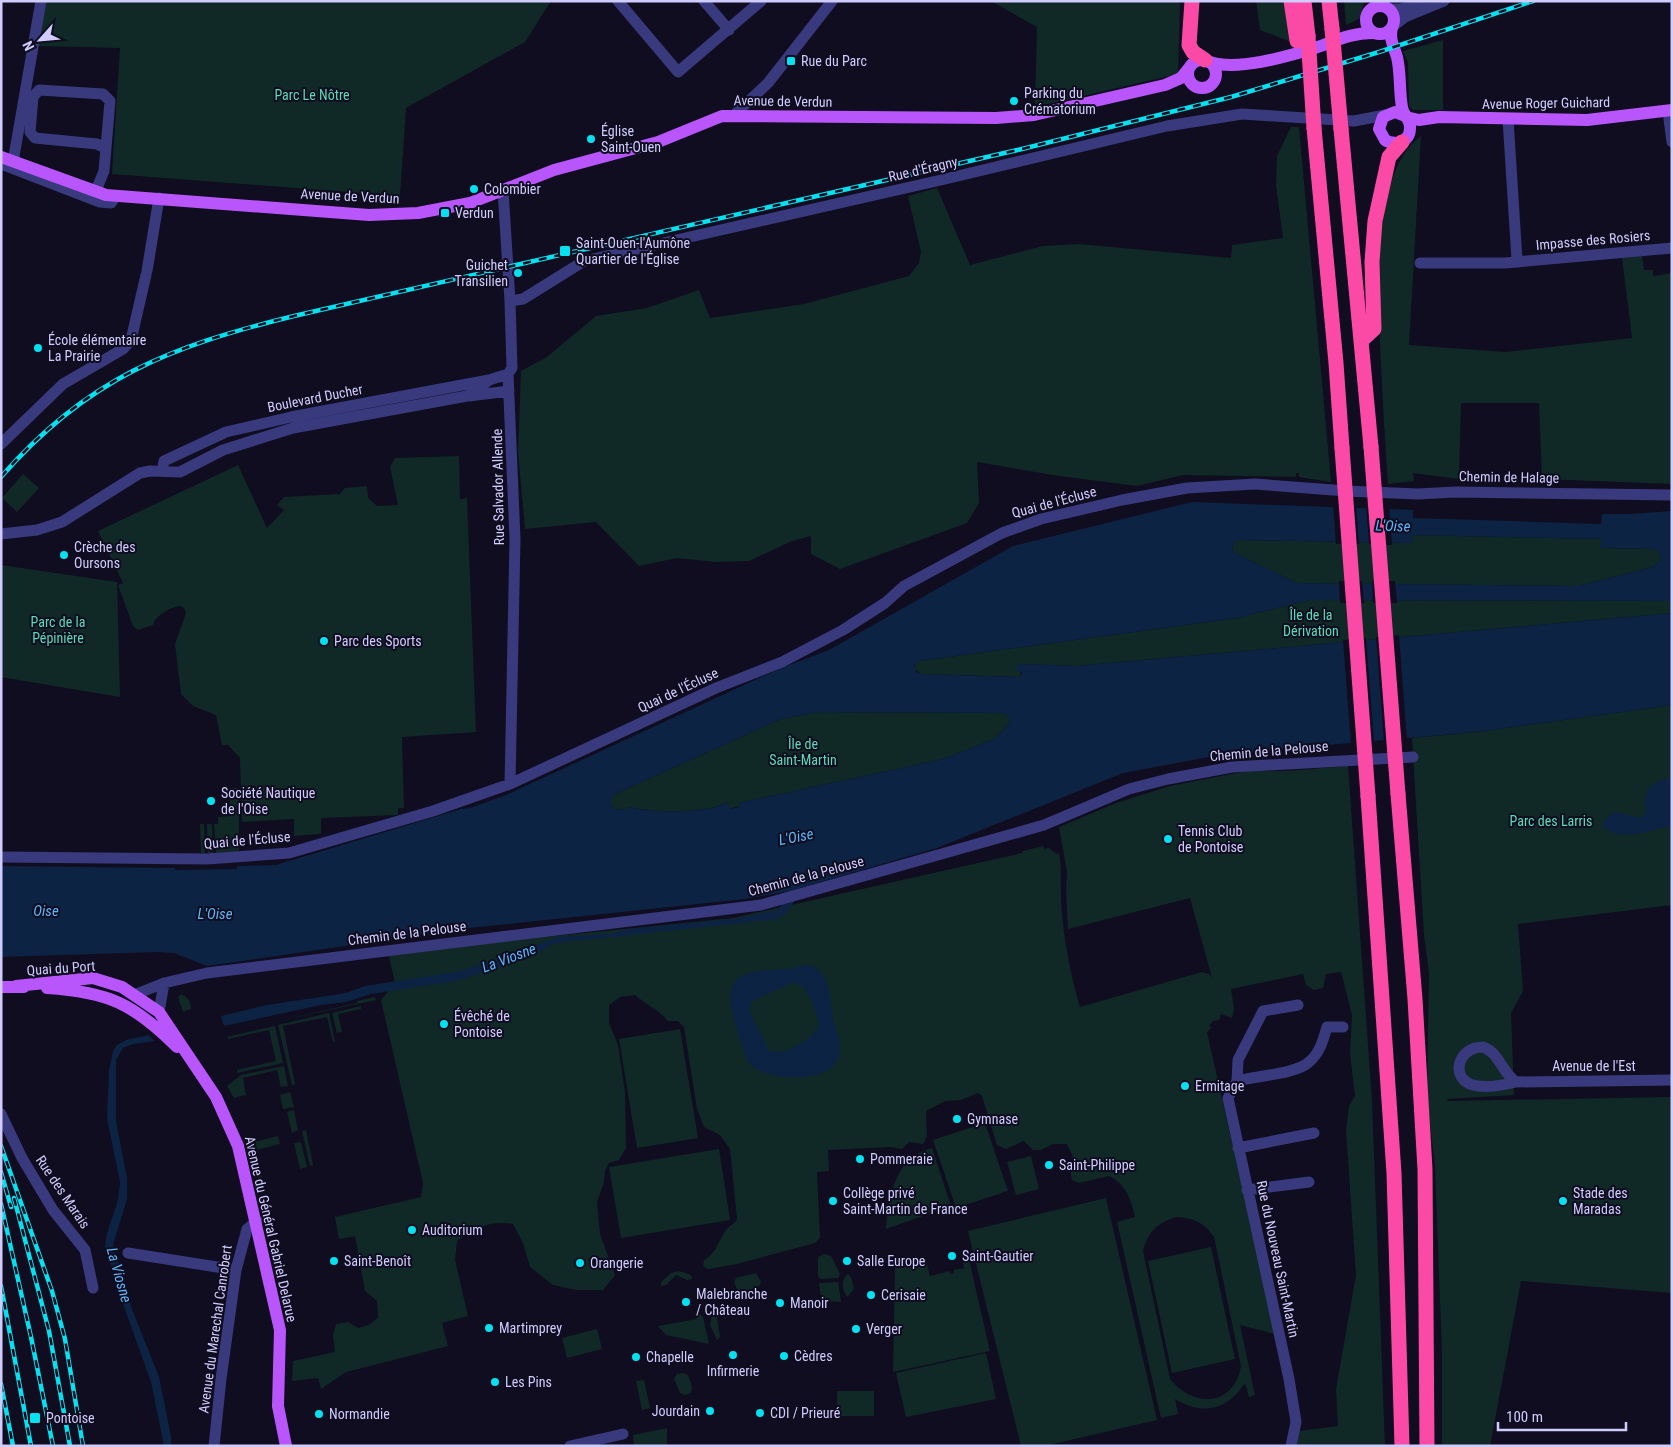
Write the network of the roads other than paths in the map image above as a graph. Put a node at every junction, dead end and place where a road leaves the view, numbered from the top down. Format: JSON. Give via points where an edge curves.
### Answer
{"nodes":[{"id":1,"x":41,"y":1,"type":"edge"},
{"id":2,"x":618,"y":1,"type":"edge"},
{"id":3,"x":704,"y":1,"type":"edge"},
{"id":4,"x":761,"y":1,"type":"edge"},
{"id":5,"x":1192,"y":1,"type":"edge"},
{"id":6,"x":1291,"y":1,"type":"edge"},
{"id":7,"x":1304,"y":1,"type":"edge"},
{"id":8,"x":1328,"y":1,"type":"edge"},
{"id":9,"x":1430,"y":1,"type":"edge"},
{"id":10,"x":1444,"y":1,"type":"edge"},
{"id":11,"x":831,"y":2,"type":"edge"},
{"id":12,"x":1388,"y":9,"type":"junction"},
{"id":13,"x":1367,"y":15,"type":"junction"},
{"id":14,"x":1392,"y":27,"type":"junction"},
{"id":15,"x":729,"y":30,"type":"junction"},
{"id":16,"x":1375,"y":33,"type":"junction"},
{"id":17,"x":1334,"y":35,"type":"junction"},
{"id":18,"x":1302,"y":38,"type":"junction"},
{"id":19,"x":1208,"y":61,"type":"junction"},
{"id":20,"x":1252,"y":63,"type":"junction"},
{"id":21,"x":1190,"y":68,"type":"junction"},
{"id":22,"x":1212,"y":84,"type":"junction"},
{"id":23,"x":1166,"y":85,"type":"junction"},
{"id":24,"x":1197,"y":87,"type":"junction"},
{"id":25,"x":1670,"y":111,"type":"edge"},
{"id":26,"x":734,"y":115,"type":"junction"},
{"id":27,"x":1385,"y":115,"type":"junction"},
{"id":28,"x":1406,"y":117,"type":"junction"},
{"id":29,"x":1454,"y":118,"type":"junction"},
{"id":30,"x":1508,"y":119,"type":"junction"},
{"id":31,"x":1348,"y":125,"type":"junction"},
{"id":32,"x":1383,"y":139,"type":"junction"},
{"id":33,"x":1403,"y":141,"type":"junction"},
{"id":34,"x":1672,"y":142,"type":"edge"},
{"id":35,"x":105,"y":148,"type":"junction"},
{"id":36,"x":5,"y":161,"type":"edge"},
{"id":37,"x":503,"y":190,"type":"junction"},
{"id":38,"x":95,"y":193,"type":"junction"},
{"id":39,"x":116,"y":196,"type":"junction"},
{"id":40,"x":158,"y":198,"type":"junction"},
{"id":41,"x":1672,"y":248,"type":"edge"},
{"id":42,"x":1517,"y":260,"type":"junction"},
{"id":43,"x":1420,"y":263,"type":"dead end"},
{"id":44,"x":510,"y":301,"type":"junction"},
{"id":45,"x":1362,"y":340,"type":"junction"},
{"id":46,"x":508,"y":374,"type":"junction"},
{"id":47,"x":489,"y":380,"type":"junction"},
{"id":48,"x":509,"y":391,"type":"junction"},
{"id":49,"x":466,"y":396,"type":"junction"},
{"id":50,"x":200,"y":443,"type":"junction"},
{"id":51,"x":1,"y":444,"type":"edge"},
{"id":52,"x":205,"y":458,"type":"junction"},
{"id":53,"x":162,"y":472,"type":"junction"},
{"id":54,"x":1346,"y":491,"type":"joint"},
{"id":55,"x":1672,"y":494,"type":"edge"},
{"id":56,"x":1,"y":534,"type":"edge"},
{"id":57,"x":1413,"y":758,"type":"dead end"},
{"id":58,"x":510,"y":784,"type":"junction"},
{"id":59,"x":1,"y":857,"type":"edge"},
{"id":60,"x":164,"y":983,"type":"junction"},
{"id":61,"x":16,"y":986,"type":"junction"},
{"id":62,"x":1,"y":987,"type":"edge"},
{"id":63,"x":122,"y":987,"type":"junction"},
{"id":64,"x":134,"y":995,"type":"junction"},
{"id":65,"x":1298,"y":1006,"type":"dead end"},
{"id":66,"x":126,"y":1007,"type":"junction"},
{"id":67,"x":159,"y":1012,"type":"junction"},
{"id":68,"x":1342,"y":1027,"type":"dead end"},
{"id":69,"x":191,"y":1061,"type":"junction"},
{"id":70,"x":1237,"y":1080,"type":"junction"},
{"id":71,"x":1672,"y":1080,"type":"edge"},
{"id":72,"x":1516,"y":1082,"type":"junction"},
{"id":73,"x":1,"y":1114,"type":"edge"},
{"id":74,"x":1314,"y":1133,"type":"dead end"},
{"id":75,"x":1238,"y":1148,"type":"junction"},
{"id":76,"x":1308,"y":1182,"type":"dead end"},
{"id":77,"x":1248,"y":1190,"type":"junction"},
{"id":78,"x":257,"y":1222,"type":"junction"},
{"id":79,"x":262,"y":1241,"type":"junction"},
{"id":80,"x":242,"y":1245,"type":"junction"},
{"id":81,"x":128,"y":1253,"type":"dead end"},
{"id":82,"x":236,"y":1270,"type":"junction"},
{"id":83,"x":93,"y":1288,"type":"dead end"},
{"id":84,"x":623,"y":1434,"type":"dead end"},
{"id":85,"x":214,"y":1446,"type":"edge"},
{"id":86,"x":286,"y":1446,"type":"edge"},
{"id":87,"x":570,"y":1446,"type":"edge"},
{"id":88,"x":1291,"y":1446,"type":"edge"},
{"id":89,"x":1402,"y":1446,"type":"edge"},
{"id":90,"x":1427,"y":1446,"type":"edge"}],
"edges":[{"from":1,"to":36,"type":"street"},
{"from":2,"to":15,"type":"street","via":[[678,72]]},
{"from":3,"to":15,"type":"street"},
{"from":4,"to":15,"type":"street"},
{"from":5,"to":19,"type":"highway","via":[[1189,45],[1194,54]]},
{"from":6,"to":18,"type":"highway"},
{"from":7,"to":18,"type":"highway"},
{"from":8,"to":17,"type":"highway"},
{"from":9,"to":12,"type":"street"},
{"from":10,"to":14,"type":"street","via":[[1405,17]]},
{"from":11,"to":26,"type":"street","via":[[768,83]]},
{"from":12,"to":13,"type":"main road","via":[[1376,7]]},
{"from":12,"to":14,"type":"main road","via":[[1393,16]]},
{"from":13,"to":16,"type":"main road","via":[[1367,26]]},
{"from":13,"to":17,"type":"main road","via":[[1360,24]]},
{"from":14,"to":16,"type":"main road","via":[[1385,33]]},
{"from":14,"to":28,"type":"main road"},
{"from":16,"to":17,"type":"main road"},
{"from":16,"to":27,"type":"main road","via":[[1386,48],[1392,68],[1392,100]]},
{"from":17,"to":20,"type":"main road","via":[[1311,49]]},
{"from":17,"to":31,"type":"highway","bridge":true},
{"from":18,"to":89,"type":"highway","bridge":true,"via":[[1310,60],[1368,796],[1394,1173]]},
{"from":19,"to":20,"type":"main road"},
{"from":19,"to":21,"type":"main road","via":[[1197,61]]},
{"from":19,"to":22,"type":"main road","via":[[1216,71]]},
{"from":20,"to":22,"type":"main road"},
{"from":21,"to":23,"type":"main road","name":"Avenue de Verdun","via":[[1181,78]]},
{"from":21,"to":24,"type":"main road","via":[[1190,79]]},
{"from":22,"to":24,"type":"main road","via":[[1205,88]]},
{"from":23,"to":24,"type":"main road","name":"Avenue de Verdun"},
{"from":23,"to":26,"type":"main road","name":"Avenue de Verdun","via":[[1034,115],[996,118]]},
{"from":25,"to":30,"type":"main road","name":"Avenue Roger Guichard","via":[[1587,120]]},
{"from":25,"to":34,"type":"street"},
{"from":26,"to":37,"type":"main road","name":"Avenue de Verdun","via":[[718,117],[658,142],[554,170]]},
{"from":27,"to":28,"type":"main road","via":[[1395,112]]},
{"from":27,"to":31,"type":"street","name":"Rue d'Éragny"},
{"from":27,"to":32,"type":"main road","via":[[1379,127]]},
{"from":28,"to":29,"type":"main road","name":"Avenue Roger Guichard","via":[[1419,120]]},
{"from":28,"to":33,"type":"main road","via":[[1410,128]]},
{"from":29,"to":30,"type":"main road","name":"Avenue Roger Guichard"},
{"from":29,"to":33,"type":"main road","name":"Avenue Roger Guichard","via":[[1426,127]]},
{"from":30,"to":42,"type":"street","name":"Impasse des Rosiers"},
{"from":31,"to":32,"type":"street","name":"Rue d'Éragny","via":[[1370,128]]},
{"from":31,"to":44,"type":"street","name":"Rue d'Éragny","via":[[1242,114],[1186,122],[594,258],[577,264],[523,298]]},
{"from":31,"to":45,"type":"highway"},
{"from":32,"to":33,"type":"main road","via":[[1391,143]]},
{"from":33,"to":45,"type":"highway","via":[[1388,157],[1379,200],[1372,262],[1374,329]]},
{"from":35,"to":35,"type":"street","via":[[110,101],[103,94],[40,90],[33,97],[30,132],[35,138],[97,144]]},
{"from":35,"to":38,"type":"street","via":[[104,171]]},
{"from":36,"to":38,"type":"main road","name":"Avenue de Verdun"},
{"from":36,"to":39,"type":"street","via":[[100,202],[111,203]]},
{"from":37,"to":40,"type":"main road","name":"Avenue de Verdun","via":[[453,207],[399,215]]},
{"from":37,"to":44,"type":"street","name":"Rue Salvador Allende"},
{"from":38,"to":39,"type":"main road","name":"Avenue de Verdun"},
{"from":39,"to":40,"type":"main road","name":"Avenue de Verdun"},
{"from":40,"to":51,"type":"street","via":[[147,273],[131,340],[123,349],[63,384]]},
{"from":41,"to":42,"type":"street","name":"Impasse des Rosiers"},
{"from":42,"to":43,"type":"street","name":"Impasse des Rosiers","via":[[1505,263]]},
{"from":44,"to":46,"type":"street","name":"Rue Salvador Allende","via":[[512,368]]},
{"from":45,"to":90,"type":"highway","bridge":true,"via":[[1415,999],[1425,1170]]},
{"from":46,"to":47,"type":"street","name":"Boulevard Ducher"},
{"from":46,"to":48,"type":"street","name":"Rue Salvador Allende"},
{"from":47,"to":49,"type":"street","name":"Boulevard Ducher"},
{"from":47,"to":50,"type":"street","name":"Boulevard Ducher","via":[[291,417],[226,432]]},
{"from":48,"to":49,"type":"street","name":"Boulevard Ducher"},
{"from":48,"to":58,"type":"street","name":"Rue Salvador Allende","via":[[515,539]]},
{"from":49,"to":52,"type":"street","name":"Boulevard Ducher","via":[[293,428]]},
{"from":50,"to":52,"type":"street"},
{"from":50,"to":53,"type":"street","name":"Boulevard Ducher","via":[[164,461]]},
{"from":52,"to":53,"type":"street","name":"Boulevard Ducher","via":[[180,472]]},
{"from":53,"to":56,"type":"street","name":"Boulevard Ducher","via":[[140,473],[80,513],[50,527]]},
{"from":54,"to":55,"type":"street","name":"Chemin de Halage"},
{"from":54,"to":58,"type":"street","name":"Quai de l'Écluse","via":[[1254,484],[1187,488],[1122,500],[1018,526],[915,580],[843,630],[782,662],[716,688]]},
{"from":57,"to":60,"type":"street","name":"Chemin de la Pelouse","via":[[1232,767],[1168,779],[1129,788],[1044,825],[761,905],[206,973]]},
{"from":58,"to":59,"type":"street","name":"Quai de l'Écluse","via":[[433,812],[288,853],[207,859]]},
{"from":60,"to":63,"type":"street","name":"Chemin de la Pelouse"},
{"from":60,"to":64,"type":"street","name":"Chemin de la Pelouse"},
{"from":60,"to":67,"type":"street"},
{"from":61,"to":62,"type":"main road","name":"Quai du Port"},
{"from":61,"to":63,"type":"main road","name":"Quai du Port","via":[[93,978]]},
{"from":61,"to":66,"type":"main road","name":"Quai du Port","via":[[83,990],[106,996]]},
{"from":63,"to":64,"type":"main road","name":"Quai du Port"},
{"from":64,"to":66,"type":"main road"},
{"from":64,"to":67,"type":"main road","name":"Avenue du Général Gabriel Delarue"},
{"from":65,"to":70,"type":"street","name":"Rue du Nouveau Saint-Martin","via":[[1263,1011],[1238,1060]]},
{"from":66,"to":69,"type":"main road","name":"Avenue du Général Gabriel Delarue","via":[[153,1025]]},
{"from":67,"to":69,"type":"main road","name":"Avenue du Général Gabriel Delarue"},
{"from":68,"to":70,"type":"street","via":[[1327,1027],[1320,1048],[1308,1064],[1293,1070]]},
{"from":69,"to":78,"type":"main road","name":"Avenue du Général Gabriel Delarue","via":[[216,1097],[238,1146]]},
{"from":70,"to":75,"type":"street","name":"Rue du Nouveau Saint-Martin","via":[[1228,1098]]},
{"from":71,"to":72,"type":"street","name":"Avenue de l'Est"},
{"from":72,"to":72,"type":"street","name":"Avenue de l'Est","via":[[1486,1048],[1474,1048],[1462,1056],[1460,1073],[1472,1085]]},
{"from":73,"to":83,"type":"street","name":"Rue des Marais","via":[[53,1210],[85,1250]]},
{"from":74,"to":75,"type":"street"},
{"from":75,"to":77,"type":"street","name":"Rue du Nouveau Saint-Martin"},
{"from":76,"to":77,"type":"street"},
{"from":77,"to":88,"type":"street","name":"Rue du Nouveau Saint-Martin","via":[[1289,1379],[1296,1422]]},
{"from":78,"to":79,"type":"main road","name":"Avenue du Général Gabriel Delarue"},
{"from":78,"to":80,"type":"street","name":"Avenue du Marechal Canrobert","via":[[247,1229]]},
{"from":79,"to":80,"type":"street"},
{"from":79,"to":86,"type":"main road","name":"Avenue du Général Gabriel Delarue","via":[[280,1330],[278,1406]]},
{"from":80,"to":82,"type":"street","name":"Avenue du Marechal Canrobert"},
{"from":81,"to":82,"type":"street"},
{"from":82,"to":85,"type":"street","name":"Avenue du Marechal Canrobert"},
{"from":84,"to":87,"type":"street"}]}
